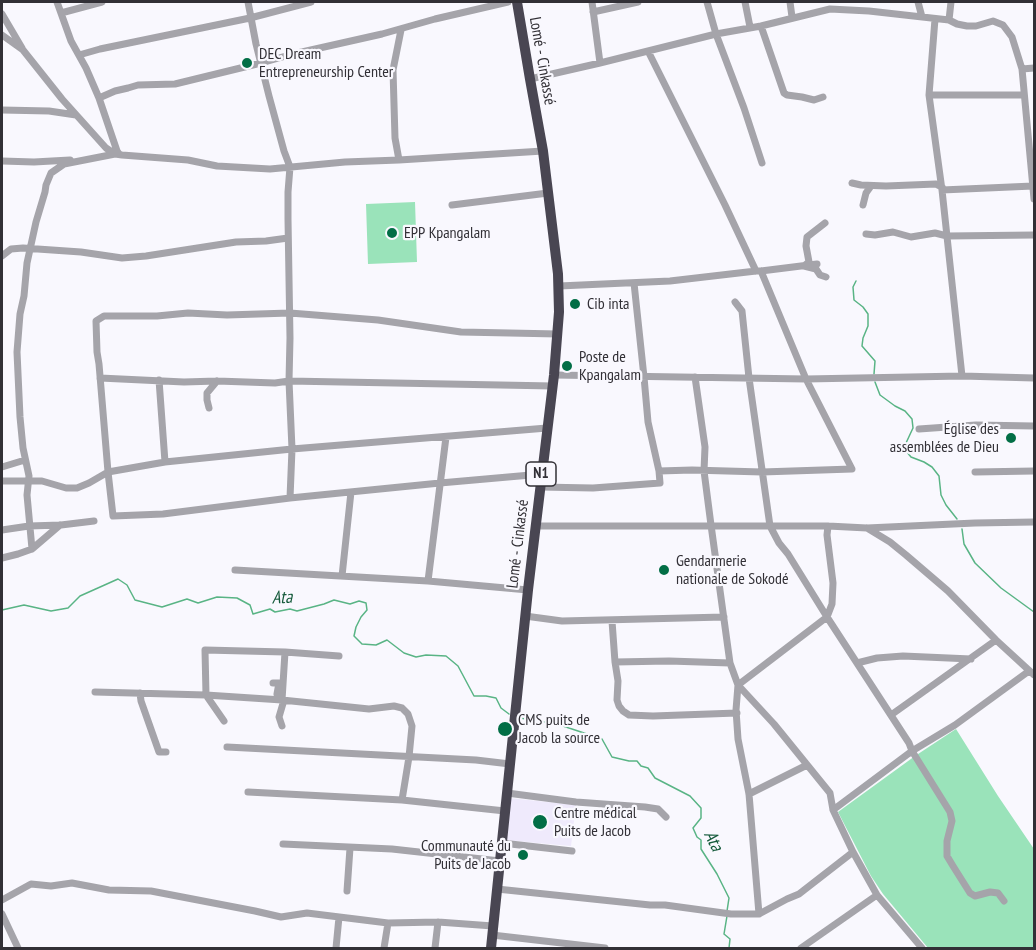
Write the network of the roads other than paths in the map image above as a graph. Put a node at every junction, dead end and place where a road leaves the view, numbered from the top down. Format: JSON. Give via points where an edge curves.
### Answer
{"nodes":[{"id":1,"x":57,"y":2,"type":"edge"},
{"id":2,"x":102,"y":2,"type":"edge"},
{"id":3,"x":248,"y":2,"type":"edge"},
{"id":4,"x":311,"y":2,"type":"edge"},
{"id":5,"x":508,"y":2,"type":"edge"},
{"id":6,"x":517,"y":2,"type":"edge"},
{"id":7,"x":592,"y":2,"type":"edge"},
{"id":8,"x":638,"y":2,"type":"edge"},
{"id":9,"x":706,"y":2,"type":"edge"},
{"id":10,"x":745,"y":2,"type":"edge"},
{"id":11,"x":790,"y":2,"type":"edge"},
{"id":12,"x":918,"y":2,"type":"edge"},
{"id":13,"x":951,"y":2,"type":"edge"},
{"id":14,"x":593,"y":12,"type":"junction"},
{"id":15,"x":61,"y":13,"type":"junction"},
{"id":16,"x":2,"y":14,"type":"edge"},
{"id":17,"x":792,"y":17,"type":"junction"},
{"id":18,"x":922,"y":17,"type":"junction"},
{"id":19,"x":250,"y":18,"type":"junction"},
{"id":20,"x":935,"y":19,"type":"junction"},
{"id":21,"x":949,"y":20,"type":"junction"},
{"id":22,"x":761,"y":26,"type":"junction"},
{"id":23,"x":750,"y":27,"type":"junction"},
{"id":24,"x":401,"y":30,"type":"junction"},
{"id":25,"x":716,"y":34,"type":"junction"},
{"id":26,"x":2,"y":35,"type":"edge"},
{"id":27,"x":23,"y":50,"type":"junction"},
{"id":28,"x":648,"y":51,"type":"junction"},
{"id":29,"x":79,"y":55,"type":"junction"},
{"id":30,"x":261,"y":63,"type":"junction"},
{"id":31,"x":600,"y":63,"type":"junction"},
{"id":32,"x":1035,"y":68,"type":"edge"},
{"id":33,"x":1022,"y":69,"type":"junction"},
{"id":34,"x":530,"y":79,"type":"junction"},
{"id":35,"x":929,"y":95,"type":"junction"},
{"id":36,"x":1024,"y":95,"type":"junction"},
{"id":37,"x":823,"y":97,"type":"dead end"},
{"id":38,"x":99,"y":99,"type":"junction"},
{"id":39,"x":2,"y":110,"type":"edge"},
{"id":40,"x":76,"y":116,"type":"junction"},
{"id":41,"x":543,"y":151,"type":"junction"},
{"id":42,"x":119,"y":154,"type":"junction"},
{"id":43,"x":84,"y":159,"type":"junction"},
{"id":44,"x":399,"y":160,"type":"junction"},
{"id":45,"x":2,"y":161,"type":"edge"},
{"id":46,"x":762,"y":163,"type":"dead end"},
{"id":47,"x":290,"y":167,"type":"junction"},
{"id":48,"x":852,"y":183,"type":"dead end"},
{"id":49,"x":871,"y":186,"type":"junction"},
{"id":50,"x":1033,"y":186,"type":"junction"},
{"id":51,"x":942,"y":188,"type":"junction"},
{"id":52,"x":548,"y":193,"type":"junction"},
{"id":53,"x":1035,"y":199,"type":"edge"},
{"id":54,"x":452,"y":205,"type":"dead end"},
{"id":55,"x":863,"y":205,"type":"dead end"},
{"id":56,"x":825,"y":223,"type":"dead end"},
{"id":57,"x":866,"y":234,"type":"dead end"},
{"id":58,"x":1035,"y":235,"type":"edge"},
{"id":59,"x":947,"y":236,"type":"junction"},
{"id":60,"x":288,"y":238,"type":"junction"},
{"id":61,"x":32,"y":249,"type":"junction"},
{"id":62,"x":2,"y":256,"type":"edge"},
{"id":63,"x":817,"y":264,"type":"dead end"},
{"id":64,"x":804,"y":266,"type":"junction"},
{"id":65,"x":759,"y":271,"type":"junction"},
{"id":66,"x":826,"y":277,"type":"dead end"},
{"id":67,"x":634,"y":283,"type":"junction"},
{"id":68,"x":560,"y":286,"type":"junction"},
{"id":69,"x":735,"y":302,"type":"dead end"},
{"id":70,"x":290,"y":314,"type":"junction"},
{"id":71,"x":558,"y":334,"type":"junction"},
{"id":72,"x":962,"y":376,"type":"junction"},
{"id":73,"x":644,"y":377,"type":"junction"},
{"id":74,"x":695,"y":377,"type":"junction"},
{"id":75,"x":100,"y":378,"type":"junction"},
{"id":76,"x":749,"y":378,"type":"junction"},
{"id":77,"x":1035,"y":378,"type":"edge"},
{"id":78,"x":806,"y":379,"type":"junction"},
{"id":79,"x":159,"y":380,"type":"junction"},
{"id":80,"x":217,"y":381,"type":"junction"},
{"id":81,"x":289,"y":381,"type":"junction"},
{"id":82,"x":553,"y":381,"type":"junction"},
{"id":83,"x":209,"y":408,"type":"dead end"},
{"id":84,"x":1035,"y":426,"type":"edge"},
{"id":85,"x":547,"y":428,"type":"junction"},
{"id":86,"x":919,"y":429,"type":"dead end"},
{"id":87,"x":446,"y":437,"type":"junction"},
{"id":88,"x":292,"y":449,"type":"junction"},
{"id":89,"x":26,"y":460,"type":"junction"},
{"id":90,"x":165,"y":462,"type":"junction"},
{"id":91,"x":2,"y":466,"type":"edge"},
{"id":92,"x":659,"y":471,"type":"junction"},
{"id":93,"x":704,"y":471,"type":"junction"},
{"id":94,"x":1035,"y":471,"type":"edge"},
{"id":95,"x":108,"y":472,"type":"junction"},
{"id":96,"x":762,"y":472,"type":"junction"},
{"id":97,"x":975,"y":472,"type":"dead end"},
{"id":98,"x":542,"y":474,"type":"junction"},
{"id":99,"x":2,"y":481,"type":"edge"},
{"id":100,"x":28,"y":481,"type":"junction"},
{"id":101,"x":440,"y":483,"type":"junction"},
{"id":102,"x":540,"y":487,"type":"junction"},
{"id":103,"x":351,"y":492,"type":"junction"},
{"id":104,"x":290,"y":498,"type":"junction"},
{"id":105,"x":94,"y":521,"type":"dead end"},
{"id":106,"x":1035,"y":522,"type":"edge"},
{"id":107,"x":61,"y":525,"type":"junction"},
{"id":108,"x":711,"y":525,"type":"junction"},
{"id":109,"x":29,"y":526,"type":"junction"},
{"id":110,"x":535,"y":526,"type":"junction"},
{"id":111,"x":770,"y":526,"type":"junction"},
{"id":112,"x":828,"y":526,"type":"junction"},
{"id":113,"x":867,"y":528,"type":"junction"},
{"id":114,"x":2,"y":530,"type":"edge"},
{"id":115,"x":32,"y":549,"type":"junction"},
{"id":116,"x":2,"y":558,"type":"edge"},
{"id":117,"x":235,"y":570,"type":"dead end"},
{"id":118,"x":342,"y":576,"type":"junction"},
{"id":119,"x":428,"y":581,"type":"junction"},
{"id":120,"x":528,"y":590,"type":"junction"},
{"id":121,"x":525,"y":616,"type":"junction"},
{"id":122,"x":724,"y":617,"type":"junction"},
{"id":123,"x":826,"y":617,"type":"junction"},
{"id":124,"x":612,"y":621,"type":"junction"},
{"id":125,"x":996,"y":640,"type":"junction"},
{"id":126,"x":285,"y":652,"type":"junction"},
{"id":127,"x":339,"y":656,"type":"dead end"},
{"id":128,"x":971,"y":659,"type":"junction"},
{"id":129,"x":615,"y":662,"type":"junction"},
{"id":130,"x":730,"y":663,"type":"junction"},
{"id":131,"x":857,"y":663,"type":"junction"},
{"id":132,"x":1032,"y":673,"type":"edge"},
{"id":133,"x":273,"y":683,"type":"dead end"},
{"id":134,"x":738,"y":685,"type":"junction"},
{"id":135,"x":95,"y":692,"type":"dead end"},
{"id":136,"x":140,"y":693,"type":"junction"},
{"id":137,"x":206,"y":695,"type":"junction"},
{"id":138,"x":282,"y":699,"type":"junction"},
{"id":139,"x":736,"y":712,"type":"junction"},
{"id":140,"x":891,"y":715,"type":"junction"},
{"id":141,"x":224,"y":721,"type":"dead end"},
{"id":142,"x":282,"y":726,"type":"dead end"},
{"id":143,"x":227,"y":747,"type":"dead end"},
{"id":144,"x":912,"y":751,"type":"junction"},
{"id":145,"x":166,"y":752,"type":"dead end"},
{"id":146,"x":410,"y":757,"type":"junction"},
{"id":147,"x":510,"y":764,"type":"junction"},
{"id":148,"x":807,"y":765,"type":"junction"},
{"id":149,"x":248,"y":792,"type":"dead end"},
{"id":150,"x":507,"y":793,"type":"junction"},
{"id":151,"x":749,"y":794,"type":"junction"},
{"id":152,"x":402,"y":800,"type":"junction"},
{"id":153,"x":833,"y":810,"type":"junction"},
{"id":154,"x":505,"y":812,"type":"junction"},
{"id":155,"x":666,"y":817,"type":"dead end"},
{"id":156,"x":502,"y":843,"type":"junction"},
{"id":157,"x":283,"y":844,"type":"dead end"},
{"id":158,"x":350,"y":848,"type":"junction"},
{"id":159,"x":572,"y":851,"type":"dead end"},
{"id":160,"x":854,"y":852,"type":"junction"},
{"id":161,"x":500,"y":861,"type":"junction"},
{"id":162,"x":497,"y":889,"type":"junction"},
{"id":163,"x":347,"y":891,"type":"dead end"},
{"id":164,"x":877,"y":895,"type":"junction"},
{"id":165,"x":2,"y":900,"type":"edge"},
{"id":166,"x":1005,"y":901,"type":"dead end"},
{"id":167,"x":2,"y":914,"type":"edge"},
{"id":168,"x":759,"y":914,"type":"junction"},
{"id":169,"x":339,"y":916,"type":"junction"},
{"id":170,"x":438,"y":922,"type":"junction"},
{"id":171,"x":388,"y":923,"type":"junction"},
{"id":172,"x":493,"y":930,"type":"junction"},
{"id":173,"x":18,"y":948,"type":"edge"},
{"id":174,"x":336,"y":948,"type":"edge"},
{"id":175,"x":384,"y":948,"type":"edge"},
{"id":176,"x":435,"y":948,"type":"edge"},
{"id":177,"x":491,"y":948,"type":"edge"},
{"id":178,"x":605,"y":948,"type":"edge"},
{"id":179,"x":801,"y":948,"type":"edge"},
{"id":180,"x":922,"y":948,"type":"edge"}],
"edges":[{"from":1,"to":15,"type":"street"},
{"from":2,"to":15,"type":"street"},
{"from":3,"to":19,"type":"street"},
{"from":4,"to":19,"type":"street"},
{"from":5,"to":24,"type":"street"},
{"from":6,"to":34,"type":"highway","name":"Lomé - Cinkassé","number":"N1"},
{"from":7,"to":14,"type":"street"},
{"from":8,"to":14,"type":"street"},
{"from":9,"to":25,"type":"street"},
{"from":10,"to":23,"type":"street"},
{"from":11,"to":17,"type":"street"},
{"from":12,"to":18,"type":"street"},
{"from":13,"to":21,"type":"street"},
{"from":14,"to":31,"type":"street"},
{"from":15,"to":29,"type":"street"},
{"from":16,"to":27,"type":"street"},
{"from":17,"to":18,"type":"street","via":[[830,9]]},
{"from":17,"to":22,"type":"street"},
{"from":18,"to":20,"type":"street"},
{"from":19,"to":29,"type":"street"},
{"from":19,"to":30,"type":"street"},
{"from":20,"to":21,"type":"street"},
{"from":20,"to":35,"type":"street"},
{"from":21,"to":33,"type":"street","via":[[967,26],[993,21],[1003,25],[1012,37]]},
{"from":22,"to":23,"type":"street"},
{"from":22,"to":37,"type":"street","via":[[784,93],[814,100]]},
{"from":23,"to":25,"type":"street"},
{"from":24,"to":30,"type":"street"},
{"from":24,"to":44,"type":"street","via":[[393,70]]},
{"from":25,"to":28,"type":"street"},
{"from":25,"to":46,"type":"street"},
{"from":26,"to":27,"type":"street"},
{"from":27,"to":40,"type":"street"},
{"from":28,"to":31,"type":"street"},
{"from":28,"to":65,"type":"street"},
{"from":29,"to":38,"type":"street"},
{"from":30,"to":38,"type":"street","via":[[176,84],[138,85]]},
{"from":30,"to":47,"type":"street"},
{"from":31,"to":34,"type":"street"},
{"from":32,"to":33,"type":"street"},
{"from":33,"to":36,"type":"street"},
{"from":34,"to":41,"type":"highway","name":"Lomé - Cinkassé","number":"N1"},
{"from":35,"to":36,"type":"street"},
{"from":35,"to":51,"type":"street"},
{"from":36,"to":50,"type":"street"},
{"from":38,"to":42,"type":"street"},
{"from":39,"to":40,"type":"street"},
{"from":40,"to":42,"type":"street","via":[[106,148]]},
{"from":41,"to":44,"type":"street"},
{"from":41,"to":52,"type":"highway","name":"Lomé - Cinkassé","number":"N1"},
{"from":42,"to":43,"type":"street"},
{"from":42,"to":47,"type":"street","via":[[217,166]]},
{"from":43,"to":45,"type":"street"},
{"from":43,"to":61,"type":"street","via":[[64,164],[49,176]]},
{"from":44,"to":47,"type":"street"},
{"from":47,"to":60,"type":"street"},
{"from":48,"to":49,"type":"street"},
{"from":49,"to":51,"type":"street","via":[[936,184]]},
{"from":49,"to":55,"type":"street"},
{"from":50,"to":51,"type":"street"},
{"from":50,"to":53,"type":"street"},
{"from":51,"to":59,"type":"street"},
{"from":52,"to":54,"type":"street"},
{"from":52,"to":68,"type":"highway","name":"Lomé - Cinkassé","number":"N1"},
{"from":56,"to":64,"type":"street","via":[[807,237],[809,261]]},
{"from":57,"to":59,"type":"street"},
{"from":58,"to":59,"type":"street"},
{"from":59,"to":72,"type":"street"},
{"from":60,"to":61,"type":"street","via":[[122,258]]},
{"from":60,"to":70,"type":"street"},
{"from":61,"to":62,"type":"street","via":[[12,249]]},
{"from":61,"to":89,"type":"street","via":[[17,352]]},
{"from":63,"to":64,"type":"street"},
{"from":64,"to":65,"type":"street"},
{"from":64,"to":66,"type":"street"},
{"from":65,"to":67,"type":"street"},
{"from":65,"to":78,"type":"street"},
{"from":67,"to":68,"type":"street"},
{"from":67,"to":73,"type":"street"},
{"from":68,"to":71,"type":"highway","name":"Lomé - Cinkassé","number":"N1"},
{"from":69,"to":76,"type":"street","via":[[742,311]]},
{"from":70,"to":71,"type":"street","via":[[378,320],[461,332]]},
{"from":70,"to":75,"type":"street","via":[[101,317],[96,321]]},
{"from":70,"to":81,"type":"street"},
{"from":71,"to":82,"type":"highway","name":"Lomé - Cinkassé","number":"N1"},
{"from":72,"to":77,"type":"street"},
{"from":72,"to":78,"type":"street"},
{"from":73,"to":74,"type":"street"},
{"from":73,"to":82,"type":"street"},
{"from":73,"to":92,"type":"street","via":[[648,422]]},
{"from":74,"to":76,"type":"street"},
{"from":74,"to":93,"type":"street","via":[[705,447]]},
{"from":75,"to":79,"type":"street"},
{"from":75,"to":95,"type":"street"},
{"from":76,"to":78,"type":"street"},
{"from":76,"to":96,"type":"street"},
{"from":78,"to":96,"type":"street","via":[[852,469]]},
{"from":79,"to":80,"type":"street"},
{"from":79,"to":90,"type":"street"},
{"from":80,"to":81,"type":"street"},
{"from":80,"to":83,"type":"street","via":[[207,393]]},
{"from":81,"to":82,"type":"street"},
{"from":81,"to":88,"type":"street"},
{"from":82,"to":85,"type":"highway","name":"Lomé - Cinkassé","number":"N1"},
{"from":84,"to":86,"type":"street"},
{"from":85,"to":87,"type":"street"},
{"from":85,"to":98,"type":"highway","name":"Lomé - Cinkassé","number":"N1"},
{"from":87,"to":88,"type":"street"},
{"from":87,"to":101,"type":"street"},
{"from":88,"to":90,"type":"street"},
{"from":88,"to":104,"type":"street"},
{"from":89,"to":91,"type":"street"},
{"from":89,"to":100,"type":"street"},
{"from":90,"to":95,"type":"street"},
{"from":92,"to":93,"type":"street"},
{"from":92,"to":102,"type":"street","via":[[660,483]]},
{"from":93,"to":96,"type":"street"},
{"from":93,"to":108,"type":"street"},
{"from":94,"to":97,"type":"street"},
{"from":95,"to":100,"type":"street","via":[[77,488]]},
{"from":95,"to":104,"type":"street","via":[[113,516],[163,514]]},
{"from":96,"to":111,"type":"street"},
{"from":98,"to":101,"type":"street"},
{"from":98,"to":102,"type":"highway","name":"Lomé - Cinkassé","number":"N1"},
{"from":99,"to":100,"type":"street"},
{"from":100,"to":109,"type":"street"},
{"from":101,"to":103,"type":"street"},
{"from":101,"to":119,"type":"street"},
{"from":102,"to":110,"type":"highway","name":"Lomé - Cinkassé","number":"N1"},
{"from":103,"to":104,"type":"street"},
{"from":103,"to":118,"type":"street"},
{"from":105,"to":107,"type":"street"},
{"from":106,"to":113,"type":"street"},
{"from":107,"to":109,"type":"street"},
{"from":107,"to":115,"type":"street"},
{"from":108,"to":110,"type":"street"},
{"from":108,"to":111,"type":"street"},
{"from":108,"to":122,"type":"street"},
{"from":109,"to":114,"type":"street"},
{"from":109,"to":115,"type":"street"},
{"from":110,"to":120,"type":"highway","name":"Lomé - Cinkassé","number":"N1"},
{"from":111,"to":112,"type":"street"},
{"from":111,"to":123,"type":"street"},
{"from":112,"to":113,"type":"street"},
{"from":112,"to":123,"type":"street","via":[[833,583],[832,604]]},
{"from":113,"to":125,"type":"street","via":[[906,555]]},
{"from":115,"to":116,"type":"street"},
{"from":117,"to":118,"type":"street"},
{"from":118,"to":119,"type":"street"},
{"from":119,"to":120,"type":"street"},
{"from":120,"to":121,"type":"highway","name":"Lomé - Cinkassé","number":"N1"},
{"from":121,"to":124,"type":"street"},
{"from":121,"to":147,"type":"highway","name":"Lomé - Cinkassé","number":"N1"},
{"from":122,"to":124,"type":"street"},
{"from":122,"to":130,"type":"street"},
{"from":123,"to":131,"type":"street"},
{"from":123,"to":134,"type":"street"},
{"from":124,"to":129,"type":"street"},
{"from":125,"to":128,"type":"street"},
{"from":125,"to":132,"type":"street"},
{"from":126,"to":127,"type":"street"},
{"from":126,"to":137,"type":"street","via":[[205,650]]},
{"from":126,"to":138,"type":"street"},
{"from":128,"to":131,"type":"street","via":[[903,656]]},
{"from":128,"to":140,"type":"street"},
{"from":129,"to":130,"type":"street"},
{"from":129,"to":139,"type":"street","via":[[617,700],[629,715]]},
{"from":130,"to":134,"type":"street"},
{"from":131,"to":140,"type":"street"},
{"from":132,"to":144,"type":"street"},
{"from":133,"to":138,"type":"street","via":[[279,683],[277,694]]},
{"from":134,"to":139,"type":"street"},
{"from":134,"to":148,"type":"street"},
{"from":135,"to":136,"type":"street"},
{"from":136,"to":137,"type":"street"},
{"from":136,"to":145,"type":"street","via":[[159,752]]},
{"from":137,"to":138,"type":"street"},
{"from":137,"to":141,"type":"street"},
{"from":138,"to":142,"type":"street"},
{"from":138,"to":146,"type":"street","via":[[369,709],[402,708],[412,726]]},
{"from":139,"to":151,"type":"street"},
{"from":140,"to":144,"type":"street"},
{"from":143,"to":146,"type":"street"},
{"from":144,"to":153,"type":"street"},
{"from":144,"to":166,"type":"street","via":[[950,812],[947,856],[953,866],[970,893],[998,893]]},
{"from":146,"to":147,"type":"street"},
{"from":146,"to":152,"type":"street"},
{"from":147,"to":150,"type":"highway","name":"Lomé - Cinkassé","number":"N1"},
{"from":148,"to":151,"type":"street"},
{"from":148,"to":153,"type":"street","via":[[830,793]]},
{"from":149,"to":152,"type":"street"},
{"from":150,"to":154,"type":"highway","name":"Lomé - Cinkassé","number":"N1"},
{"from":150,"to":155,"type":"street","via":[[645,807],[658,809]]},
{"from":151,"to":168,"type":"street"},
{"from":152,"to":154,"type":"street"},
{"from":153,"to":160,"type":"street"},
{"from":154,"to":156,"type":"highway","name":"Lomé - Cinkassé","number":"N1"},
{"from":156,"to":159,"type":"street"},
{"from":156,"to":161,"type":"highway","name":"Lomé - Cinkassé","number":"N1"},
{"from":157,"to":158,"type":"street"},
{"from":158,"to":161,"type":"street"},
{"from":158,"to":163,"type":"street"},
{"from":160,"to":164,"type":"street"},
{"from":160,"to":168,"type":"street","via":[[799,894]]},
{"from":161,"to":162,"type":"highway","name":"Lomé - Cinkassé","number":"N1"},
{"from":162,"to":168,"type":"street"},
{"from":162,"to":172,"type":"highway","name":"Lomé - Cinkassé","number":"N1"},
{"from":164,"to":179,"type":"street"},
{"from":164,"to":180,"type":"street"},
{"from":165,"to":169,"type":"street","via":[[31,884],[72,883],[109,890],[152,891],[281,918],[307,913]]},
{"from":167,"to":173,"type":"street"},
{"from":169,"to":171,"type":"street"},
{"from":169,"to":174,"type":"street"},
{"from":170,"to":171,"type":"street"},
{"from":170,"to":172,"type":"street"},
{"from":170,"to":176,"type":"street"},
{"from":171,"to":175,"type":"street"},
{"from":172,"to":177,"type":"highway","name":"Lomé - Cinkassé","number":"N1"},
{"from":172,"to":178,"type":"street"}]}
